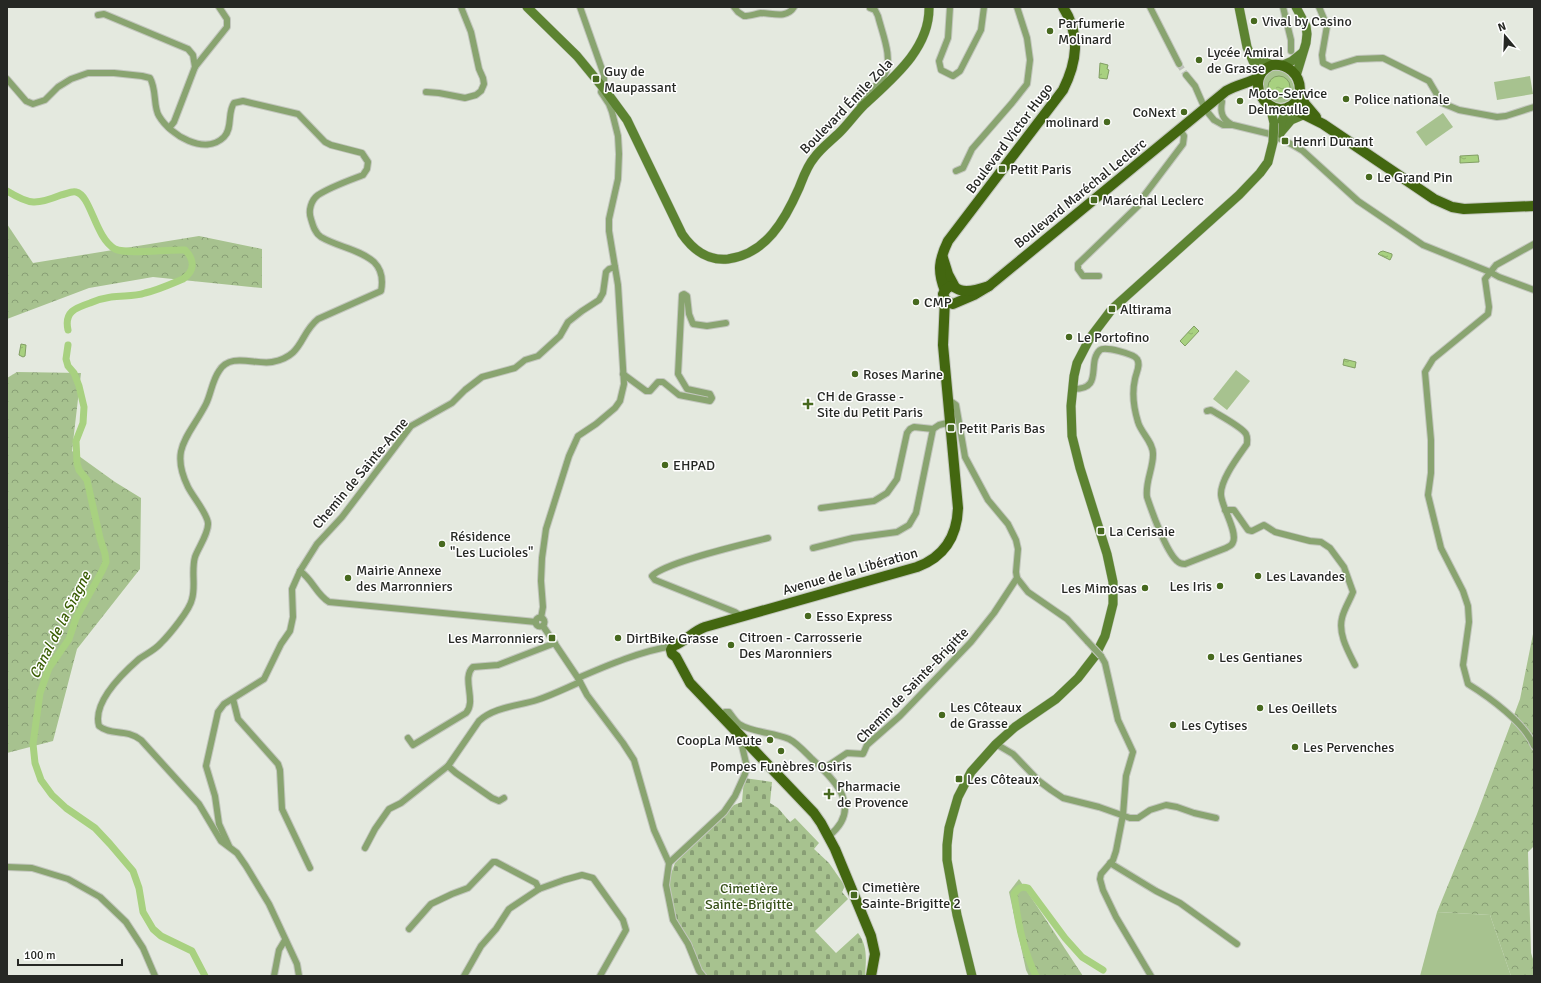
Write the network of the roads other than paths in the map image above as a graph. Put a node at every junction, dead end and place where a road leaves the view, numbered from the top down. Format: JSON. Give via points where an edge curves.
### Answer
{"nodes":[{"id":1,"x":219,"y":7,"type":"edge"},
{"id":2,"x":461,"y":7,"type":"edge"},
{"id":3,"x":527,"y":7,"type":"edge"},
{"id":4,"x":580,"y":7,"type":"edge"},
{"id":5,"x":734,"y":7,"type":"edge"},
{"id":6,"x":794,"y":7,"type":"edge"},
{"id":7,"x":929,"y":7,"type":"edge"},
{"id":8,"x":950,"y":7,"type":"edge"},
{"id":9,"x":984,"y":7,"type":"edge"},
{"id":10,"x":1018,"y":7,"type":"edge"},
{"id":11,"x":1063,"y":7,"type":"edge"},
{"id":12,"x":1150,"y":7,"type":"edge"},
{"id":13,"x":1239,"y":7,"type":"edge"},
{"id":14,"x":1283,"y":7,"type":"edge"},
{"id":15,"x":1296,"y":7,"type":"edge"},
{"id":16,"x":1319,"y":7,"type":"edge"},
{"id":17,"x":870,"y":8,"type":"dead end"},
{"id":18,"x":98,"y":15,"type":"dead end"},
{"id":19,"x":1291,"y":51,"type":"dead end"},
{"id":20,"x":1250,"y":53,"type":"junction"},
{"id":21,"x":1302,"y":53,"type":"junction"},
{"id":22,"x":1179,"y":64,"type":"tunnel mouth"},
{"id":23,"x":1272,"y":65,"type":"junction"},
{"id":24,"x":1283,"y":65,"type":"junction"},
{"id":25,"x":195,"y":67,"type":"junction"},
{"id":26,"x":1186,"y":75,"type":"tunnel mouth"},
{"id":27,"x":1296,"y":76,"type":"junction"},
{"id":28,"x":1259,"y":77,"type":"junction"},
{"id":29,"x":7,"y":79,"type":"edge"},
{"id":30,"x":602,"y":87,"type":"junction"},
{"id":31,"x":426,"y":92,"type":"dead end"},
{"id":32,"x":1260,"y":93,"type":"junction"},
{"id":33,"x":1300,"y":93,"type":"junction"},
{"id":34,"x":1222,"y":102,"type":"junction"},
{"id":35,"x":1270,"y":106,"type":"junction"},
{"id":36,"x":862,"y":107,"type":"junction"},
{"id":37,"x":1288,"y":107,"type":"junction"},
{"id":38,"x":1534,"y":107,"type":"edge"},
{"id":39,"x":1206,"y":111,"type":"junction"},
{"id":40,"x":1305,"y":114,"type":"junction"},
{"id":41,"x":1281,"y":124,"type":"junction"},
{"id":42,"x":1323,"y":124,"type":"junction"},
{"id":43,"x":1233,"y":125,"type":"junction"},
{"id":44,"x":169,"y":128,"type":"junction"},
{"id":45,"x":1180,"y":130,"type":"junction"},
{"id":46,"x":1268,"y":162,"type":"junction"},
{"id":47,"x":956,"y":171,"type":"dead end"},
{"id":48,"x":1534,"y":206,"type":"edge"},
{"id":49,"x":1534,"y":244,"type":"edge"},
{"id":50,"x":942,"y":256,"type":"junction"},
{"id":51,"x":615,"y":267,"type":"junction"},
{"id":52,"x":1490,"y":272,"type":"junction"},
{"id":53,"x":1099,"y":276,"type":"dead end"},
{"id":54,"x":989,"y":286,"type":"junction"},
{"id":55,"x":957,"y":288,"type":"junction"},
{"id":56,"x":1534,"y":290,"type":"edge"},
{"id":57,"x":945,"y":295,"type":"junction"},
{"id":58,"x":958,"y":302,"type":"junction"},
{"id":59,"x":726,"y":323,"type":"dead end"},
{"id":60,"x":942,"y":334,"type":"junction"},
{"id":61,"x":623,"y":374,"type":"junction"},
{"id":62,"x":1072,"y":389,"type":"junction"},
{"id":63,"x":949,"y":400,"type":"junction"},
{"id":64,"x":1207,"y":411,"type":"dead end"},
{"id":65,"x":951,"y":422,"type":"junction"},
{"id":66,"x":933,"y":429,"type":"junction"},
{"id":67,"x":821,"y":508,"type":"dead end"},
{"id":68,"x":1225,"y":510,"type":"junction"},
{"id":69,"x":768,"y":538,"type":"dead end"},
{"id":70,"x":813,"y":548,"type":"dead end"},
{"id":71,"x":300,"y":571,"type":"junction"},
{"id":72,"x":1017,"y":578,"type":"junction"},
{"id":73,"x":741,"y":616,"type":"junction"},
{"id":74,"x":541,"y":618,"type":"junction"},
{"id":75,"x":536,"y":622,"type":"junction"},
{"id":76,"x":543,"y":626,"type":"junction"},
{"id":77,"x":555,"y":643,"type":"junction"},
{"id":78,"x":675,"y":650,"type":"junction"},
{"id":79,"x":1355,"y":665,"type":"dead end"},
{"id":80,"x":579,"y":680,"type":"junction"},
{"id":81,"x":233,"y":698,"type":"junction"},
{"id":82,"x":721,"y":716,"type":"junction"},
{"id":83,"x":408,"y":738,"type":"dead end"},
{"id":84,"x":743,"y":739,"type":"junction"},
{"id":85,"x":996,"y":744,"type":"junction"},
{"id":86,"x":1534,"y":746,"type":"edge"},
{"id":87,"x":448,"y":766,"type":"junction"},
{"id":88,"x":823,"y":769,"type":"junction"},
{"id":89,"x":504,"y":798,"type":"dead end"},
{"id":90,"x":1123,"y":815,"type":"junction"},
{"id":91,"x":1216,"y":818,"type":"dead end"},
{"id":92,"x":829,"y":836,"type":"junction"},
{"id":93,"x":229,"y":847,"type":"junction"},
{"id":94,"x":365,"y":848,"type":"dead end"},
{"id":95,"x":669,"y":862,"type":"junction"},
{"id":96,"x":1110,"y":863,"type":"junction"},
{"id":97,"x":7,"y":867,"type":"edge"},
{"id":98,"x":310,"y":868,"type":"dead end"},
{"id":99,"x":539,"y":889,"type":"junction"},
{"id":100,"x":409,"y":929,"type":"dead end"},
{"id":101,"x":285,"y":940,"type":"junction"},
{"id":102,"x":1236,"y":944,"type":"dead end"},
{"id":103,"x":155,"y":976,"type":"edge"},
{"id":104,"x":274,"y":976,"type":"edge"},
{"id":105,"x":299,"y":976,"type":"edge"},
{"id":106,"x":464,"y":976,"type":"edge"},
{"id":107,"x":600,"y":976,"type":"edge"},
{"id":108,"x":703,"y":976,"type":"edge"},
{"id":109,"x":871,"y":976,"type":"edge"},
{"id":110,"x":972,"y":976,"type":"edge"},
{"id":111,"x":1151,"y":976,"type":"edge"}],
"edges":[{"from":1,"to":25,"type":"street","via":[[226,19],[227,27]]},
{"from":2,"to":31,"type":"street","via":[[471,32],[484,84],[476,95],[465,98]]},
{"from":3,"to":30,"type":"street","name":"Boulevard Émile Zola","via":[[577,56]]},
{"from":4,"to":30,"type":"street","via":[[604,75]]},
{"from":5,"to":6,"type":"street","via":[[741,15],[747,16],[767,13],[783,15]]},
{"from":7,"to":36,"type":"street","name":"Boulevard Émile Zola","via":[[928,23],[914,54],[894,78]]},
{"from":8,"to":9,"type":"street","via":[[948,38],[939,61],[941,70],[953,76],[960,71],[981,30]]},
{"from":10,"to":47,"type":"street","via":[[1030,60],[1027,84],[972,149],[962,168]]},
{"from":11,"to":50,"type":"main road","name":"Boulevard Victor Hugo","via":[[1072,23],[1075,47],[1072,70],[1063,90],[948,241]]},
{"from":12,"to":22,"type":"street"},
{"from":13,"to":20,"type":"street"},
{"from":14,"to":19,"type":"street"},
{"from":15,"to":21,"type":"street","via":[[1306,26],[1306,43]]},
{"from":16,"to":38,"type":"street","via":[[1327,26],[1322,55],[1323,63],[1326,65],[1331,67],[1357,59],[1383,58],[1429,81],[1442,103],[1458,110],[1497,117]]},
{"from":17,"to":36,"type":"street","via":[[875,10],[878,16],[888,56],[884,76],[860,101]]},
{"from":18,"to":25,"type":"street","via":[[104,14],[188,49]]},
{"from":20,"to":23,"type":"street"},
{"from":20,"to":28,"type":"street"},
{"from":21,"to":24,"type":"street"},
{"from":21,"to":27,"type":"street"},
{"from":23,"to":24,"type":"main road"},
{"from":23,"to":28,"type":"main road","via":[[1263,70]]},
{"from":24,"to":27,"type":"main road"},
{"from":25,"to":44,"type":"street","via":[[174,122]]},
{"from":26,"to":39,"type":"street","via":[[1195,86]]},
{"from":27,"to":33,"type":"main road"},
{"from":28,"to":32,"type":"main road"},
{"from":28,"to":39,"type":"main road","name":"Boulevard Maréchal Leclerc","via":[[1230,88]]},
{"from":29,"to":44,"type":"street","via":[[26,101],[33,104],[45,100],[70,79],[88,73],[114,73],[150,78],[154,85],[158,115]]},
{"from":30,"to":36,"type":"street","name":"Boulevard Émile Zola","via":[[630,126],[689,244],[708,257],[722,259],[743,256],[754,251],[777,230],[808,166]]},
{"from":30,"to":51,"type":"street","via":[[601,92],[609,104],[618,136],[618,179],[609,225]]},
{"from":32,"to":34,"type":"main road","name":"Boulevard Maréchal Leclerc","via":[[1248,90],[1238,92]]},
{"from":32,"to":35,"type":"main road"},
{"from":33,"to":37,"type":"main road","via":[[1297,101]]},
{"from":33,"to":42,"type":"main road","via":[[1304,104]]},
{"from":34,"to":39,"type":"main road","name":"Boulevard Maréchal Leclerc"},
{"from":34,"to":43,"type":"street","via":[[1222,116]]},
{"from":35,"to":37,"type":"main road","via":[[1278,109]]},
{"from":35,"to":41,"type":"street"},
{"from":37,"to":40,"type":"main road"},
{"from":37,"to":41,"type":"street"},
{"from":39,"to":43,"type":"street","via":[[1218,123]]},
{"from":39,"to":45,"type":"main road","name":"Boulevard Maréchal Leclerc"},
{"from":40,"to":41,"type":"street"},
{"from":40,"to":42,"type":"main road"},
{"from":41,"to":46,"type":"street","bridge":true},
{"from":41,"to":46,"type":"street","bridge":true,"via":[[1279,142]]},
{"from":42,"to":48,"type":"main road","via":[[1434,199],[1452,207],[1464,209]]},
{"from":43,"to":52,"type":"street","via":[[1270,134],[1291,144],[1358,201],[1423,245]]},
{"from":44,"to":93,"type":"street","via":[[188,141],[205,145],[215,144],[225,137],[230,128],[230,109],[234,103],[243,102],[298,114],[325,142],[362,154],[368,162],[363,175],[318,195],[310,206],[310,215],[315,231],[321,237],[363,255],[375,263],[382,281],[381,291],[318,319],[311,325],[299,346],[288,356],[272,362],[234,360],[219,370],[206,404],[186,436],[179,455],[188,486],[206,515],[208,525],[193,567],[192,599],[160,644],[123,675],[108,693],[99,710],[99,726],[108,731],[127,732],[141,740],[199,804],[221,841]]},
{"from":45,"to":53,"type":"street","via":[[1184,136],[1183,144],[1140,205],[1078,264],[1083,276]]},
{"from":45,"to":54,"type":"main road","name":"Boulevard Maréchal Leclerc"},
{"from":46,"to":62,"type":"street","via":[[1239,196],[1108,314],[1083,350],[1077,363]]},
{"from":49,"to":52,"type":"street","via":[[1496,265]]},
{"from":50,"to":55,"type":"main road","via":[[948,274]]},
{"from":50,"to":57,"type":"main road","name":"Boulevard Victor Hugo","via":[[939,272]]},
{"from":51,"to":61,"type":"street"},
{"from":51,"to":71,"type":"street","name":"Chemin de Sainte-Anne","via":[[606,272],[600,300],[568,322],[560,336],[538,356],[525,360],[515,368],[482,377],[452,403],[411,426],[342,517],[317,544]]},
{"from":52,"to":56,"type":"street"},
{"from":52,"to":86,"type":"street","via":[[1485,279],[1490,307],[1488,314],[1433,359],[1425,372],[1431,440],[1428,495],[1441,548],[1464,591],[1468,606],[1469,622],[1463,665],[1468,684],[1509,714]]},
{"from":54,"to":55,"type":"main road","via":[[974,291]]},
{"from":54,"to":58,"type":"main road","name":"Boulevard Maréchal Leclerc"},
{"from":55,"to":57,"type":"main road","via":[[948,287]]},
{"from":55,"to":58,"type":"main road","via":[[961,296]]},
{"from":57,"to":58,"type":"main road","via":[[950,304]]},
{"from":57,"to":60,"type":"main road","name":"Avenue de la Libération"},
{"from":58,"to":60,"type":"main road"},
{"from":59,"to":61,"type":"street","via":[[706,326],[693,324],[687,296],[682,295],[678,374],[687,389],[710,394],[710,401],[679,395],[663,382],[658,382],[650,391],[646,391]]},
{"from":60,"to":63,"type":"main road","name":"Avenue de la Libération"},
{"from":61,"to":74,"type":"street","via":[[622,393],[617,404],[601,420],[578,436],[569,456],[546,530],[540,568],[543,607]]},
{"from":62,"to":68,"type":"street","via":[[1090,384],[1096,357],[1101,349],[1133,355],[1138,359],[1134,402],[1141,431],[1153,448],[1154,455],[1146,490],[1147,497],[1163,537],[1180,564],[1232,545],[1234,534]]},
{"from":62,"to":85,"type":"street","via":[[1072,436],[1107,554],[1113,582],[1113,604],[1095,656],[1078,678],[1056,699],[1015,727]]},
{"from":63,"to":65,"type":"main road","name":"Avenue de la Libération"},
{"from":63,"to":72,"type":"street","via":[[956,405],[965,457],[988,500],[1008,524],[1016,540]]},
{"from":64,"to":68,"type":"street","via":[[1211,410],[1234,425],[1246,433],[1248,438],[1221,488]]},
{"from":65,"to":66,"type":"street"},
{"from":65,"to":73,"type":"main road","name":"Avenue de la Libération","via":[[958,520],[950,541],[940,553],[917,567]]},
{"from":66,"to":67,"type":"street","via":[[910,428],[897,479],[887,493],[874,501]]},
{"from":66,"to":70,"type":"street","via":[[916,513],[909,525],[897,532],[853,538]]},
{"from":68,"to":79,"type":"street","via":[[1236,512],[1248,530],[1252,531],[1264,525],[1275,532],[1321,542],[1330,548],[1344,567],[1353,592],[1342,617],[1341,631]]},
{"from":69,"to":73,"type":"street","via":[[713,552],[662,569],[652,576],[655,580]]},
{"from":71,"to":75,"type":"street","via":[[308,577],[322,598],[329,602]]},
{"from":71,"to":81,"type":"street","name":"Chemin de Sainte-Anne","via":[[292,589],[293,617],[290,631],[264,679]]},
{"from":72,"to":88,"type":"street","name":"Chemin de Sainte-Brigitte","via":[[971,642],[900,716],[868,745],[863,754],[847,753]]},
{"from":72,"to":90,"type":"street","bridge":true,"via":[[1028,592],[1067,619],[1105,663],[1118,720],[1133,752],[1126,776]]},
{"from":73,"to":78,"type":"main road","name":"Avenue de la Libération","via":[[699,629]]},
{"from":74,"to":75,"type":"street"},
{"from":74,"to":76,"type":"street","via":[[545,622]]},
{"from":75,"to":76,"type":"street","via":[[537,626]]},
{"from":76,"to":77,"type":"street"},
{"from":77,"to":80,"type":"street"},
{"from":77,"to":83,"type":"street","via":[[498,665],[473,667],[469,673],[470,708],[466,713],[413,745]]},
{"from":78,"to":80,"type":"street","via":[[644,652]]},
{"from":78,"to":82,"type":"main road","via":[[690,683]]},
{"from":80,"to":87,"type":"street","via":[[536,700],[483,717]]},
{"from":80,"to":95,"type":"street","via":[[634,760],[654,830]]},
{"from":81,"to":93,"type":"street","name":"Chemin de Sainte-Anne","via":[[218,712],[206,766],[215,796],[219,824]]},
{"from":81,"to":98,"type":"street","via":[[238,719],[278,764],[282,809]]},
{"from":82,"to":84,"type":"main road"},
{"from":82,"to":88,"type":"street","via":[[728,712],[738,723],[746,727],[789,739]]},
{"from":84,"to":92,"type":"main road","via":[[814,813]]},
{"from":84,"to":95,"type":"street","via":[[746,767],[735,796],[724,812]]},
{"from":85,"to":90,"type":"street","via":[[1013,754],[1039,780],[1063,798]]},
{"from":85,"to":110,"type":"street","via":[[971,772],[958,797],[946,845],[953,894]]},
{"from":87,"to":89,"type":"street","via":[[492,798],[499,801]]},
{"from":87,"to":94,"type":"street","via":[[401,803],[389,808]]},
{"from":88,"to":92,"type":"street","via":[[838,786],[845,801],[844,816],[838,828]]},
{"from":90,"to":91,"type":"street","via":[[1138,818],[1150,810],[1166,806]]},
{"from":90,"to":96,"type":"street","via":[[1116,851]]},
{"from":92,"to":109,"type":"main road","via":[[871,936],[875,954]]},
{"from":93,"to":101,"type":"street","via":[[237,853],[269,904]]},
{"from":95,"to":108,"type":"street","via":[[666,884],[673,920]]},
{"from":96,"to":102,"type":"street","via":[[1180,903]]},
{"from":96,"to":111,"type":"street","via":[[1101,874],[1102,890]]},
{"from":97,"to":103,"type":"street","via":[[32,868],[68,879],[100,897],[126,922],[143,948]]},
{"from":99,"to":100,"type":"street","via":[[536,883],[493,862],[468,888],[431,904]]},
{"from":99,"to":106,"type":"street","via":[[509,909],[481,946]]},
{"from":99,"to":107,"type":"street","via":[[582,875],[593,878],[623,920],[626,930]]},
{"from":101,"to":104,"type":"street","via":[[279,950]]},
{"from":101,"to":105,"type":"street","via":[[297,964]]}]}
